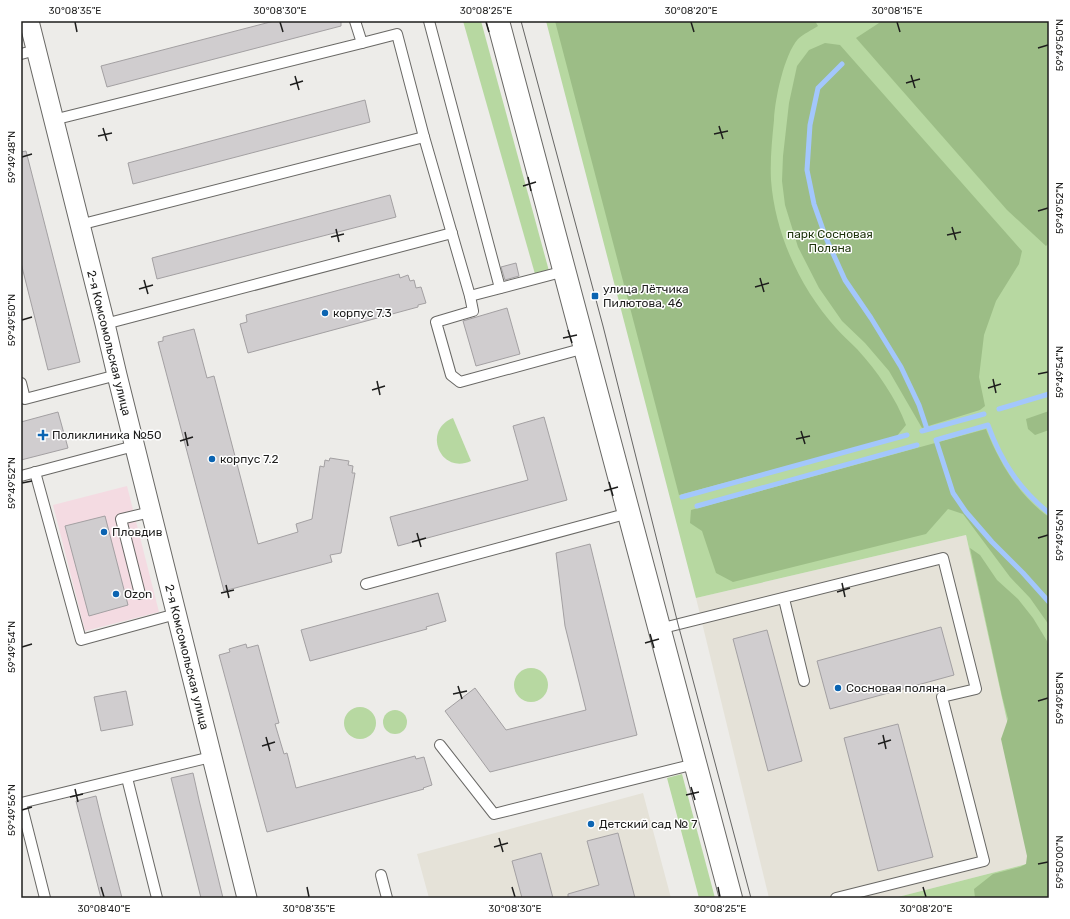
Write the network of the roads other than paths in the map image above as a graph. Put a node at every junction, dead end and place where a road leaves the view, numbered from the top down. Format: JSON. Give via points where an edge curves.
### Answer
{"nodes":[{"id":1,"x":29,"y":21,"type":"edge"},
{"id":2,"x":355,"y":21,"type":"edge"},
{"id":3,"x":428,"y":21,"type":"edge"},
{"id":4,"x":498,"y":21,"type":"edge"},
{"id":5,"x":362,"y":43,"type":"junction"},
{"id":6,"x":28,"y":52,"type":"edge"},
{"id":7,"x":53,"y":120,"type":"junction"},
{"id":8,"x":424,"y":136,"type":"junction"},
{"id":9,"x":79,"y":224,"type":"junction"},
{"id":10,"x":452,"y":233,"type":"junction"},
{"id":11,"x":565,"y":271,"type":"junction"},
{"id":12,"x":500,"y":288,"type":"junction"},
{"id":13,"x":470,"y":296,"type":"junction"},
{"id":14,"x":105,"y":324,"type":"junction"},
{"id":15,"x":585,"y":348,"type":"junction"},
{"id":16,"x":117,"y":375,"type":"junction"},
{"id":17,"x":21,"y":383,"type":"edge"},
{"id":18,"x":23,"y":399,"type":"edge"},
{"id":19,"x":134,"y":446,"type":"junction"},
{"id":20,"x":35,"y":472,"type":"junction"},
{"id":21,"x":21,"y":476,"type":"edge"},
{"id":22,"x":151,"y":512,"type":"junction"},
{"id":23,"x":629,"y":513,"type":"junction"},
{"id":24,"x":366,"y":584,"type":"dead end"},
{"id":25,"x":140,"y":594,"type":"dead end"},
{"id":26,"x":784,"y":599,"type":"junction"},
{"id":27,"x":176,"y":614,"type":"junction"},
{"id":28,"x":659,"y":629,"type":"junction"},
{"id":29,"x":804,"y":681,"type":"dead end"},
{"id":30,"x":440,"y":745,"type":"dead end"},
{"id":31,"x":211,"y":757,"type":"junction"},
{"id":32,"x":695,"y":764,"type":"junction"},
{"id":33,"x":127,"y":778,"type":"junction"},
{"id":34,"x":21,"y":803,"type":"edge"},
{"id":35,"x":381,"y":875,"type":"dead end"},
{"id":36,"x":45,"y":898,"type":"edge"},
{"id":37,"x":157,"y":898,"type":"edge"},
{"id":38,"x":247,"y":898,"type":"edge"},
{"id":39,"x":387,"y":898,"type":"edge"},
{"id":40,"x":731,"y":898,"type":"edge"},
{"id":41,"x":836,"y":898,"type":"edge"}],
"edges":[{"from":1,"to":6,"type":"street","name":"2-я Комсомольская улица"},
{"from":2,"to":5,"type":"lane"},
{"from":3,"to":12,"type":"lane"},
{"from":4,"to":11,"type":"street"},
{"from":5,"to":7,"type":"lane"},
{"from":5,"to":8,"type":"lane","via":[[397,34]]},
{"from":6,"to":7,"type":"street","name":"2-я Комсомольская улица"},
{"from":7,"to":9,"type":"street","name":"2-я Комсомольская улица"},
{"from":8,"to":9,"type":"lane"},
{"from":8,"to":10,"type":"lane"},
{"from":9,"to":14,"type":"street","name":"2-я Комсомольская улица"},
{"from":10,"to":13,"type":"lane"},
{"from":10,"to":14,"type":"lane"},
{"from":11,"to":12,"type":"lane"},
{"from":11,"to":15,"type":"street"},
{"from":12,"to":13,"type":"lane"},
{"from":13,"to":15,"type":"lane","via":[[473,312],[436,322],[451,375],[460,382]]},
{"from":14,"to":16,"type":"street","name":"2-я Комсомольская улица"},
{"from":15,"to":23,"type":"street"},
{"from":16,"to":18,"type":"lane"},
{"from":16,"to":19,"type":"street","name":"2-я Комсомольская улица"},
{"from":17,"to":18,"type":"lane"},
{"from":19,"to":20,"type":"lane"},
{"from":19,"to":22,"type":"street","name":"2-я Комсомольская улица"},
{"from":20,"to":21,"type":"lane"},
{"from":20,"to":27,"type":"lane","via":[[81,640]]},
{"from":22,"to":25,"type":"lane","via":[[121,519]]},
{"from":22,"to":27,"type":"street","name":"2-я Комсомольская улица"},
{"from":23,"to":24,"type":"lane"},
{"from":23,"to":28,"type":"street"},
{"from":26,"to":28,"type":"lane"},
{"from":26,"to":29,"type":"lane"},
{"from":26,"to":41,"type":"lane","via":[[943,558],[976,689],[942,697],[984,861]]},
{"from":27,"to":31,"type":"street","name":"2-я Комсомольская улица"},
{"from":28,"to":32,"type":"street"},
{"from":30,"to":32,"type":"lane","via":[[494,814]]},
{"from":31,"to":33,"type":"lane"},
{"from":31,"to":38,"type":"street","name":"2-я Комсомольская улица"},
{"from":32,"to":40,"type":"street"},
{"from":33,"to":34,"type":"lane"},
{"from":33,"to":37,"type":"lane"},
{"from":34,"to":36,"type":"lane"},
{"from":35,"to":39,"type":"lane"}]}
